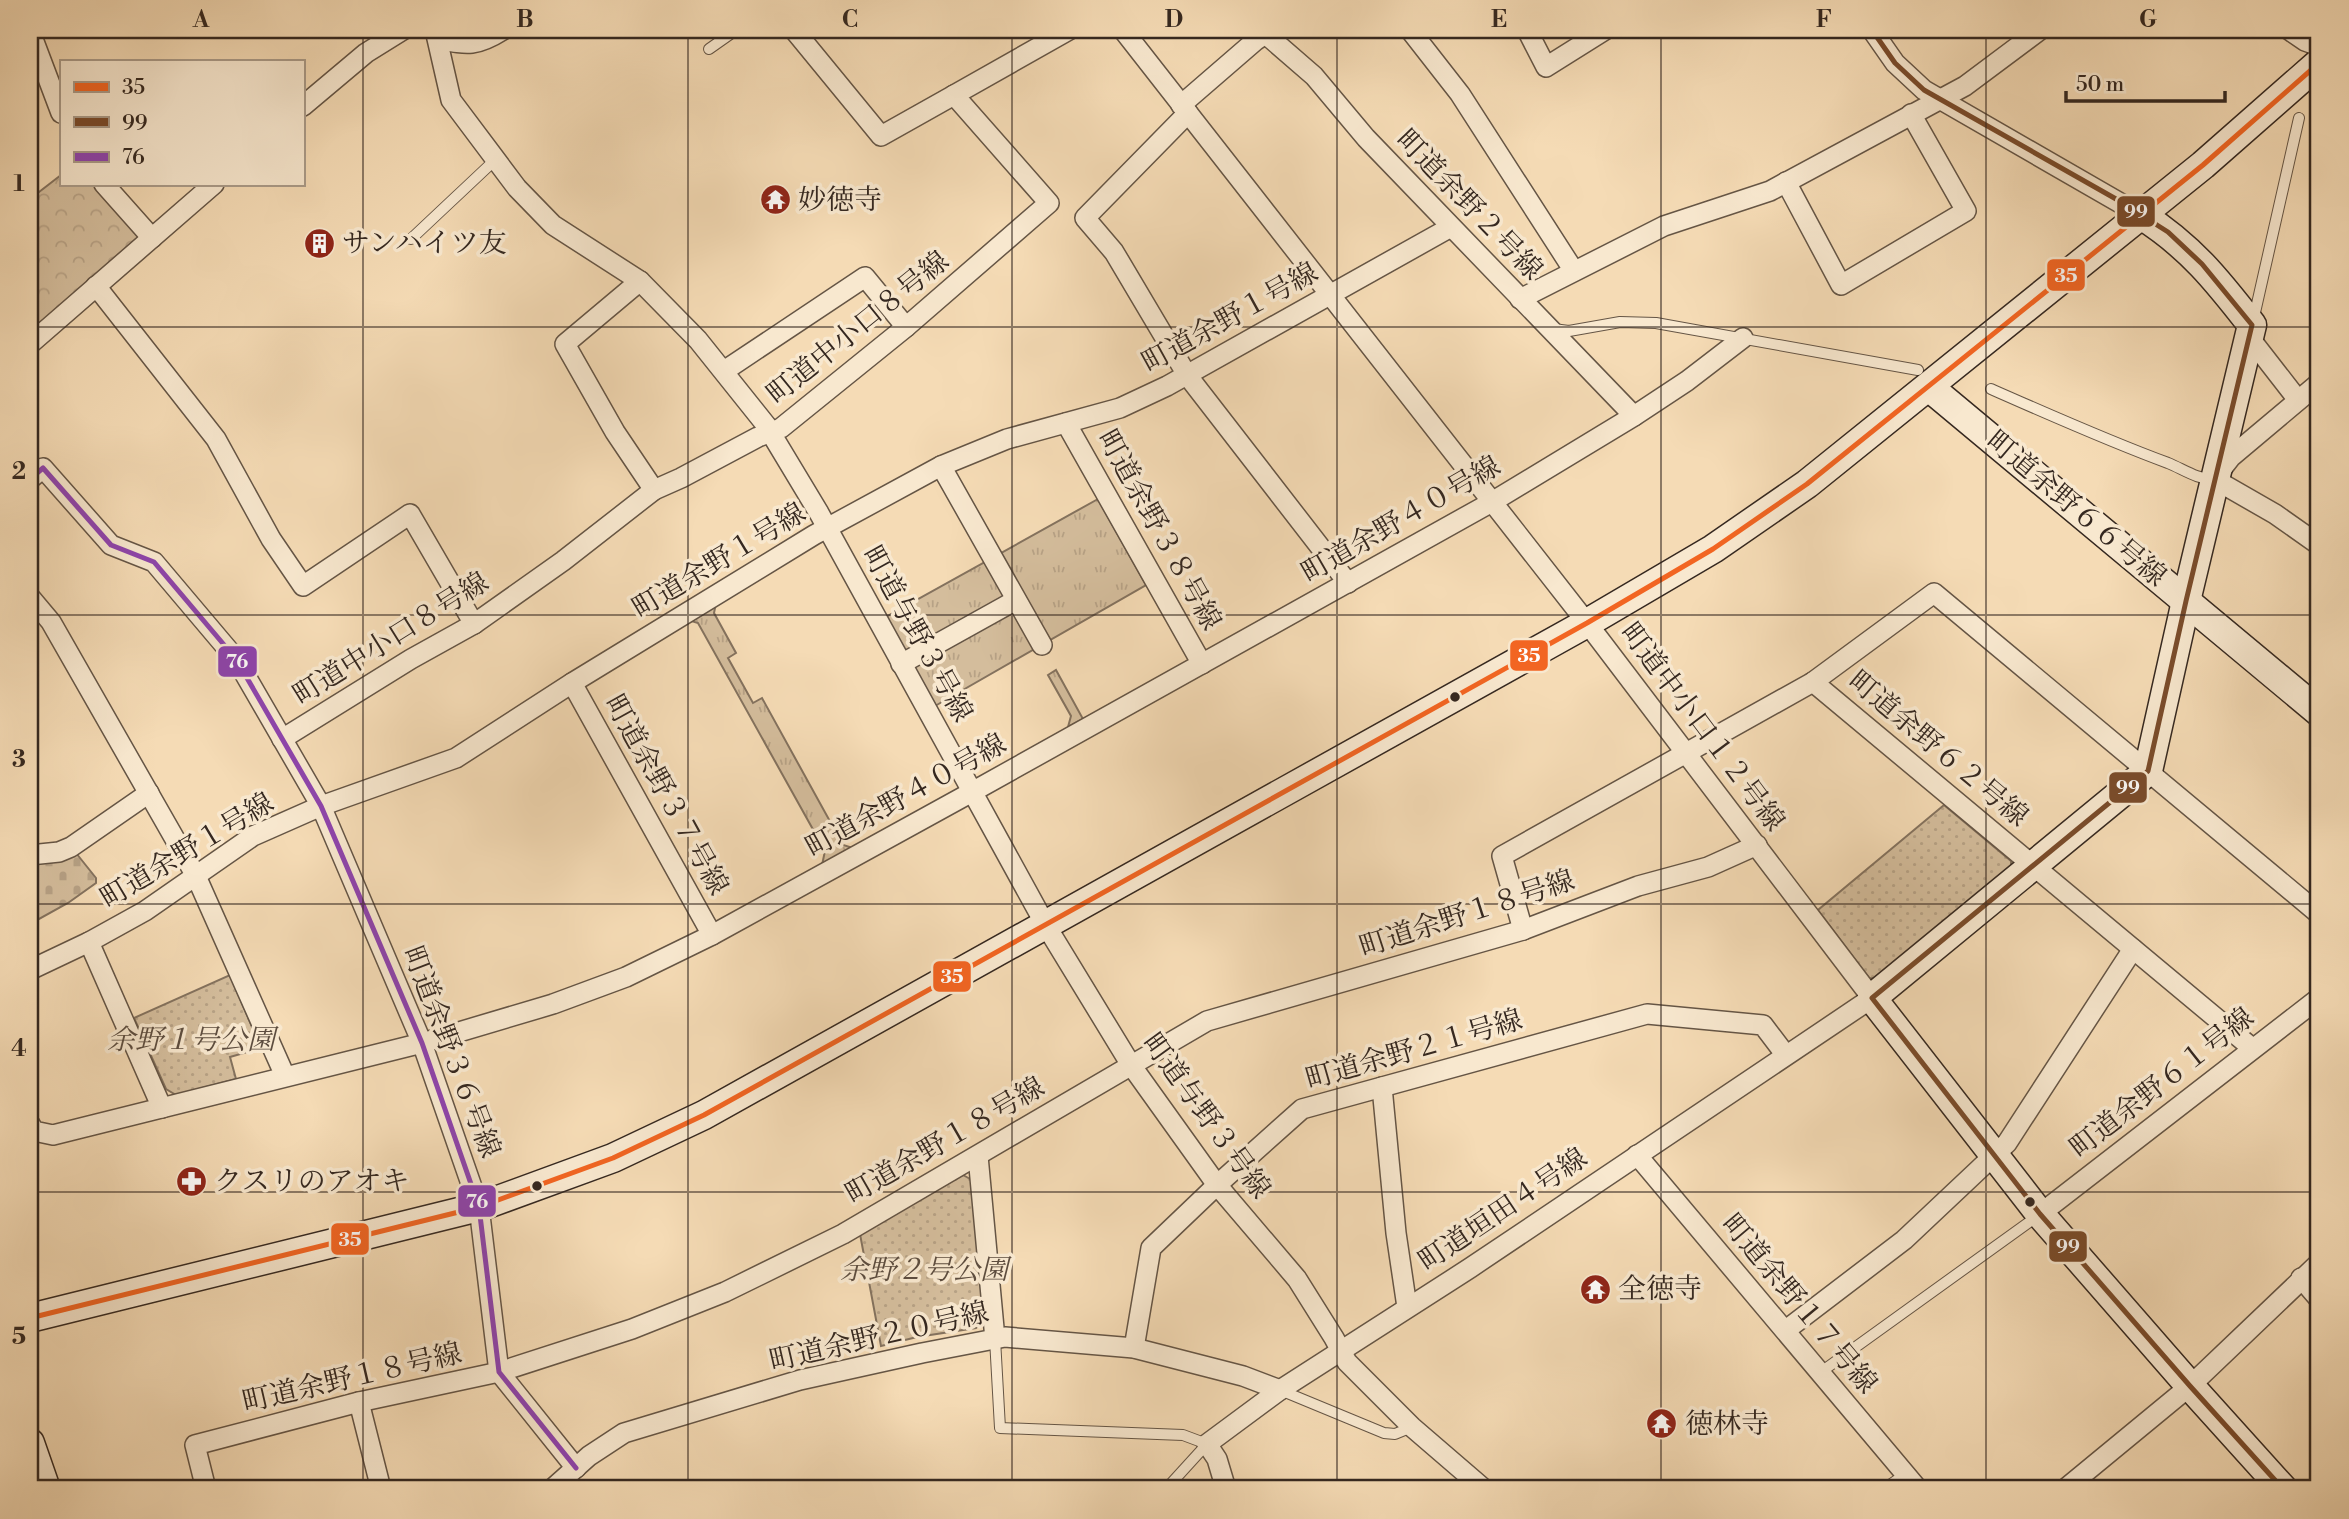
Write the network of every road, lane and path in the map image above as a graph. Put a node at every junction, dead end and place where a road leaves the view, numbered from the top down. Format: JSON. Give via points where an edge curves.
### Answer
{"nodes":[{"id":1,"x":403,"y":30,"type":"edge"},
{"id":2,"x":503,"y":30,"type":"edge"},
{"id":3,"x":736,"y":30,"type":"edge"},
{"id":4,"x":794,"y":30,"type":"edge"},
{"id":5,"x":1069,"y":30,"type":"edge"},
{"id":6,"x":1123,"y":30,"type":"edge"},
{"id":7,"x":1410,"y":30,"type":"edge"},
{"id":8,"x":1527,"y":30,"type":"edge"},
{"id":9,"x":1605,"y":30,"type":"edge"},
{"id":10,"x":1872,"y":30,"type":"edge"},
{"id":11,"x":2040,"y":30,"type":"edge"},
{"id":12,"x":2289,"y":30,"type":"edge"},
{"id":13,"x":30,"y":31,"type":"edge"},
{"id":14,"x":1266,"y":31,"type":"edge"},
{"id":15,"x":437,"y":34,"type":"edge"},
{"id":16,"x":2319,"y":46,"type":"edge"},
{"id":17,"x":709,"y":49,"type":"dead end"},
{"id":18,"x":2319,"y":63,"type":"edge"},
{"id":19,"x":954,"y":95,"type":"junction"},
{"id":20,"x":1939,"y":100,"type":"junction"},
{"id":21,"x":304,"y":105,"type":"edge"},
{"id":22,"x":1185,"y":109,"type":"junction"},
{"id":23,"x":60,"y":110,"type":"edge"},
{"id":24,"x":1911,"y":114,"type":"junction"},
{"id":25,"x":2299,"y":118,"type":"dead end"},
{"id":26,"x":495,"y":160,"type":"junction"},
{"id":27,"x":1786,"y":182,"type":"junction"},
{"id":28,"x":106,"y":186,"type":"edge"},
{"id":29,"x":212,"y":186,"type":"edge"},
{"id":30,"x":2141,"y":215,"type":"junction"},
{"id":31,"x":1451,"y":227,"type":"junction"},
{"id":32,"x":152,"y":238,"type":"junction"},
{"id":33,"x":411,"y":239,"type":"dead end"},
{"id":34,"x":1574,"y":271,"type":"junction"},
{"id":35,"x":640,"y":281,"type":"junction"},
{"id":36,"x":96,"y":286,"type":"junction"},
{"id":37,"x":1331,"y":295,"type":"junction"},
{"id":38,"x":1520,"y":299,"type":"junction"},
{"id":39,"x":906,"y":327,"type":"junction"},
{"id":40,"x":1549,"y":329,"type":"junction"},
{"id":41,"x":2250,"y":331,"type":"junction"},
{"id":42,"x":1743,"y":338,"type":"junction"},
{"id":43,"x":30,"y":344,"type":"edge"},
{"id":44,"x":724,"y":371,"type":"junction"},
{"id":45,"x":1186,"y":375,"type":"junction"},
{"id":46,"x":1923,"y":378,"type":"junction"},
{"id":47,"x":2319,"y":383,"type":"edge"},
{"id":48,"x":1992,"y":389,"type":"dead end"},
{"id":49,"x":2298,"y":400,"type":"junction"},
{"id":50,"x":1634,"y":416,"type":"junction"},
{"id":51,"x":1066,"y":423,"type":"junction"},
{"id":52,"x":771,"y":432,"type":"junction"},
{"id":53,"x":941,"y":466,"type":"junction"},
{"id":54,"x":30,"y":479,"type":"edge"},
{"id":55,"x":2214,"y":479,"type":"junction"},
{"id":56,"x":654,"y":490,"type":"junction"},
{"id":57,"x":1492,"y":502,"type":"junction"},
{"id":58,"x":826,"y":528,"type":"junction"},
{"id":59,"x":2319,"y":545,"type":"edge"},
{"id":60,"x":1348,"y":583,"type":"junction"},
{"id":61,"x":30,"y":597,"type":"edge"},
{"id":62,"x":1016,"y":600,"type":"junction"},
{"id":63,"x":2186,"y":601,"type":"junction"},
{"id":64,"x":1587,"y":623,"type":"junction"},
{"id":65,"x":474,"y":624,"type":"junction"},
{"id":66,"x":1042,"y":645,"type":"dead end"},
{"id":67,"x":901,"y":664,"type":"junction"},
{"id":68,"x":1202,"y":664,"type":"junction"},
{"id":69,"x":1813,"y":682,"type":"junction"},
{"id":70,"x":572,"y":683,"type":"junction"},
{"id":71,"x":2319,"y":712,"type":"edge"},
{"id":72,"x":282,"y":740,"type":"junction"},
{"id":73,"x":1687,"y":753,"type":"junction"},
{"id":74,"x":2148,"y":771,"type":"junction"},
{"id":75,"x":972,"y":792,"type":"junction"},
{"id":76,"x":149,"y":793,"type":"junction"},
{"id":77,"x":321,"y":806,"type":"junction"},
{"id":78,"x":1757,"y":845,"type":"junction"},
{"id":79,"x":30,"y":855,"type":"edge"},
{"id":80,"x":2035,"y":867,"type":"junction"},
{"id":81,"x":196,"y":876,"type":"junction"},
{"id":82,"x":2319,"y":914,"type":"edge"},
{"id":83,"x":1045,"y":924,"type":"junction"},
{"id":84,"x":1523,"y":930,"type":"junction"},
{"id":85,"x":712,"y":935,"type":"junction"},
{"id":86,"x":89,"y":942,"type":"junction"},
{"id":87,"x":2133,"y":949,"type":"junction"},
{"id":88,"x":30,"y":970,"type":"edge"},
{"id":89,"x":1872,"y":998,"type":"junction"},
{"id":90,"x":2317,"y":1005,"type":"edge"},
{"id":91,"x":422,"y":1042,"type":"junction"},
{"id":92,"x":2252,"y":1048,"type":"junction"},
{"id":93,"x":1785,"y":1054,"type":"junction"},
{"id":94,"x":1131,"y":1065,"type":"junction"},
{"id":95,"x":285,"y":1076,"type":"junction"},
{"id":96,"x":1382,"y":1087,"type":"junction"},
{"id":97,"x":162,"y":1108,"type":"junction"},
{"id":98,"x":30,"y":1124,"type":"edge"},
{"id":99,"x":1637,"y":1155,"type":"junction"},
{"id":100,"x":1994,"y":1155,"type":"junction"},
{"id":101,"x":978,"y":1156,"type":"junction"},
{"id":102,"x":1217,"y":1185,"type":"junction"},
{"id":103,"x":479,"y":1207,"type":"junction"},
{"id":104,"x":2040,"y":1214,"type":"junction"},
{"id":105,"x":2319,"y":1263,"type":"edge"},
{"id":106,"x":2301,"y":1278,"type":"junction"},
{"id":107,"x":2319,"y":1299,"type":"edge"},
{"id":108,"x":1407,"y":1307,"type":"junction"},
{"id":109,"x":30,"y":1318,"type":"edge"},
{"id":110,"x":1786,"y":1330,"type":"junction"},
{"id":111,"x":995,"y":1339,"type":"junction"},
{"id":112,"x":1134,"y":1348,"type":"junction"},
{"id":113,"x":1341,"y":1351,"type":"junction"},
{"id":114,"x":499,"y":1372,"type":"junction"},
{"id":115,"x":1821,"y":1372,"type":"junction"},
{"id":116,"x":2190,"y":1386,"type":"junction"},
{"id":117,"x":1280,"y":1390,"type":"junction"},
{"id":118,"x":359,"y":1402,"type":"junction"},
{"id":119,"x":1412,"y":1427,"type":"junction"},
{"id":120,"x":30,"y":1443,"type":"edge"},
{"id":121,"x":1207,"y":1444,"type":"junction"},
{"id":122,"x":576,"y":1468,"type":"junction"},
{"id":123,"x":1912,"y":1482,"type":"edge"},
{"id":124,"x":46,"y":1489,"type":"edge"},
{"id":125,"x":206,"y":1489,"type":"edge"},
{"id":126,"x":381,"y":1489,"type":"edge"},
{"id":127,"x":552,"y":1489,"type":"edge"},
{"id":128,"x":1166,"y":1489,"type":"edge"},
{"id":129,"x":1226,"y":1489,"type":"edge"},
{"id":130,"x":1484,"y":1489,"type":"edge"},
{"id":131,"x":1884,"y":1489,"type":"edge"},
{"id":132,"x":2065,"y":1489,"type":"edge"},
{"id":133,"x":2283,"y":1489,"type":"edge"}],
"edges":[{"from":1,"to":21,"type":"street","via":[[366,53]]},
{"from":2,"to":15,"type":"street","via":[[484,42],[464,44]]},
{"from":3,"to":17,"type":"lane"},
{"from":4,"to":19,"type":"street","via":[[881,136]]},
{"from":5,"to":19,"type":"street"},
{"from":6,"to":22,"type":"street","name":"町道中小口１２号線"},
{"from":7,"to":34,"type":"street","via":[[1460,94]]},
{"from":8,"to":9,"type":"street","via":[[1546,67]]},
{"from":10,"to":20,"type":"street","via":[[1895,63]]},
{"from":11,"to":20,"type":"street"},
{"from":12,"to":16,"type":"street"},
{"from":13,"to":23,"type":"street"},
{"from":14,"to":22,"type":"street"},
{"from":14,"to":31,"type":"street","name":"町道余野２号線","via":[[1314,76]]},
{"from":15,"to":26,"type":"street","name":"町道与野３号線","via":[[451,100]]},
{"from":18,"to":30,"type":"street"},
{"from":19,"to":39,"type":"street","name":"町道中小口８号線","via":[[1049,203]]},
{"from":20,"to":24,"type":"street"},
{"from":20,"to":30,"type":"street"},
{"from":22,"to":37,"type":"street","name":"町道中小口１２号線"},
{"from":22,"to":45,"type":"street","via":[[1085,218],[1114,252]]},
{"from":24,"to":27,"type":"street"},
{"from":24,"to":27,"type":"street","via":[[1966,211],[1841,285]]},
{"from":25,"to":41,"type":"lane"},
{"from":26,"to":33,"type":"lane"},
{"from":26,"to":35,"type":"street","name":"町道与野３号線","via":[[553,225]]},
{"from":27,"to":34,"type":"street","via":[[1664,226]]},
{"from":28,"to":32,"type":"street"},
{"from":29,"to":32,"type":"street"},
{"from":30,"to":41,"type":"street","via":[[2185,246],[2227,293]]},
{"from":30,"to":46,"type":"street"},
{"from":31,"to":37,"type":"street","name":"町道余野１号線"},
{"from":31,"to":38,"type":"street","name":"町道余野２号線"},
{"from":32,"to":36,"type":"street"},
{"from":34,"to":38,"type":"street"},
{"from":35,"to":44,"type":"street","name":"町道与野３号線"},
{"from":35,"to":56,"type":"street","via":[[565,344]]},
{"from":36,"to":43,"type":"street"},
{"from":36,"to":65,"type":"street","via":[[216,439],[271,539],[303,586],[410,514]]},
{"from":37,"to":45,"type":"street","name":"町道余野１号線"},
{"from":37,"to":57,"type":"street","name":"町道中小口１２号線"},
{"from":38,"to":40,"type":"street","name":"町道余野２号線"},
{"from":39,"to":44,"type":"street","via":[[865,277]]},
{"from":39,"to":52,"type":"street","name":"町道中小口８号線"},
{"from":40,"to":42,"type":"lane","via":[[1569,331],[1638,321]]},
{"from":40,"to":50,"type":"street","name":"町道余野２号線"},
{"from":41,"to":49,"type":"street"},
{"from":41,"to":55,"type":"street"},
{"from":42,"to":46,"type":"lane"},
{"from":42,"to":50,"type":"street","name":"町道余野４０号線"},
{"from":44,"to":52,"type":"street","name":"町道与野３号線"},
{"from":45,"to":51,"type":"street","name":"町道余野１号線","via":[[1120,408]]},
{"from":45,"to":60,"type":"street"},
{"from":46,"to":63,"type":"street","name":"町道余野６６号線"},
{"from":46,"to":64,"type":"street","via":[[1807,484],[1724,542]]},
{"from":47,"to":49,"type":"street"},
{"from":48,"to":55,"type":"lane","via":[[2204,480]]},
{"from":49,"to":55,"type":"street","via":[[2231,457]]},
{"from":50,"to":57,"type":"street","name":"町道余野４０号線"},
{"from":51,"to":53,"type":"street","name":"町道余野１号線","via":[[1007,439]]},
{"from":51,"to":68,"type":"street","name":"町道余野３８号線"},
{"from":52,"to":56,"type":"street","name":"町道中小口８号線"},
{"from":52,"to":58,"type":"street","name":"町道与野３号線"},
{"from":53,"to":58,"type":"street","name":"町道余野１号線"},
{"from":53,"to":62,"type":"street"},
{"from":54,"to":72,"type":"street","name":"町道余野３６号線","via":[[43,468],[111,545],[154,562],[236,659]]},
{"from":55,"to":59,"type":"street","via":[[2275,513]]},
{"from":55,"to":63,"type":"street"},
{"from":56,"to":65,"type":"street","name":"町道中小口８号線"},
{"from":57,"to":60,"type":"street","name":"町道余野４０号線"},
{"from":57,"to":64,"type":"street","name":"町道中小口１２号線"},
{"from":58,"to":67,"type":"street","name":"町道与野３号線"},
{"from":58,"to":70,"type":"street","name":"町道余野１号線"},
{"from":60,"to":68,"type":"street","name":"町道余野４０号線"},
{"from":61,"to":76,"type":"street","via":[[51,622]]},
{"from":62,"to":66,"type":"street"},
{"from":62,"to":67,"type":"street"},
{"from":63,"to":71,"type":"street","name":"町道余野６６号線"},
{"from":63,"to":74,"type":"street"},
{"from":64,"to":73,"type":"street","name":"町道中小口１２号線"},
{"from":64,"to":83,"type":"street"},
{"from":65,"to":72,"type":"street","name":"町道中小口８号線"},
{"from":67,"to":75,"type":"street","name":"町道与野３号線"},
{"from":68,"to":75,"type":"street","name":"町道余野４０号線"},
{"from":69,"to":73,"type":"street"},
{"from":69,"to":74,"type":"street","via":[[1934,593]]},
{"from":69,"to":80,"type":"street","name":"町道余野６２号線"},
{"from":70,"to":77,"type":"street","name":"町道余野１号線","via":[[456,758]]},
{"from":70,"to":85,"type":"street","name":"町道余野３７号線"},
{"from":72,"to":77,"type":"street","name":"町道余野３６号線"},
{"from":73,"to":78,"type":"street","name":"町道中小口１２号線"},
{"from":73,"to":84,"type":"street","via":[[1502,856]]},
{"from":74,"to":80,"type":"street"},
{"from":74,"to":82,"type":"street"},
{"from":75,"to":83,"type":"street","name":"町道与野３号線"},
{"from":75,"to":85,"type":"street","name":"町道余野４０号線"},
{"from":76,"to":79,"type":"street","via":[[71,847]]},
{"from":76,"to":81,"type":"street"},
{"from":77,"to":81,"type":"street","name":"町道余野１号線","via":[[253,836]]},
{"from":77,"to":91,"type":"street","name":"町道余野３６号線"},
{"from":78,"to":84,"type":"street","name":"町道余野１８号線","via":[[1708,867],[1638,886]]},
{"from":78,"to":89,"type":"street","name":"町道中小口１２号線"},
{"from":80,"to":87,"type":"street","name":"町道余野６２号線"},
{"from":80,"to":89,"type":"street"},
{"from":81,"to":86,"type":"street","name":"町道余野１号線"},
{"from":81,"to":95,"type":"street"},
{"from":83,"to":94,"type":"street","name":"町道与野３号線"},
{"from":83,"to":103,"type":"street","via":[[704,1115],[613,1158]]},
{"from":84,"to":94,"type":"street","name":"町道余野１８号線","via":[[1206,1021]]},
{"from":85,"to":91,"type":"street","name":"町道余野４０号線","via":[[626,977],[565,1000]]},
{"from":86,"to":88,"type":"street","name":"町道余野１号線"},
{"from":86,"to":97,"type":"street"},
{"from":87,"to":92,"type":"street","name":"町道余野６２号線"},
{"from":87,"to":100,"type":"street","via":[[2007,1143]]},
{"from":89,"to":93,"type":"street","name":"町道垣田４号線"},
{"from":89,"to":100,"type":"street"},
{"from":90,"to":92,"type":"street","name":"町道余野６１号線"},
{"from":91,"to":95,"type":"street","name":"町道余野４０号線"},
{"from":91,"to":103,"type":"street","name":"町道余野３６号線"},
{"from":92,"to":104,"type":"street","name":"町道余野６１号線"},
{"from":93,"to":96,"type":"street","name":"町道余野２１号線","via":[[1763,1025],[1647,1014]]},
{"from":93,"to":99,"type":"street","name":"町道垣田４号線"},
{"from":94,"to":101,"type":"street","name":"町道余野１８号線"},
{"from":94,"to":102,"type":"street","name":"町道与野３号線"},
{"from":95,"to":97,"type":"street","name":"町道余野４０号線"},
{"from":96,"to":102,"type":"street","name":"町道余野２１号線","via":[[1302,1109]]},
{"from":96,"to":108,"type":"street"},
{"from":97,"to":98,"type":"street","name":"町道余野４０号線","via":[[53,1135],[34,1130]]},
{"from":99,"to":108,"type":"street","name":"町道垣田４号線"},
{"from":99,"to":110,"type":"street","name":"町道余野１７号線"},
{"from":100,"to":104,"type":"street"},
{"from":100,"to":110,"type":"street","via":[[1904,1240]]},
{"from":101,"to":111,"type":"street"},
{"from":101,"to":114,"type":"street","name":"町道余野１８号線","via":[[843,1234],[725,1292],[632,1329]]},
{"from":102,"to":112,"type":"street","name":"町道余野２１号線","via":[[1151,1248]]},
{"from":102,"to":113,"type":"street","name":"町道与野３号線","via":[[1297,1279]]},
{"from":103,"to":109,"type":"street"},
{"from":103,"to":114,"type":"street","name":"町道余野３６号線"},
{"from":104,"to":115,"type":"lane"},
{"from":104,"to":116,"type":"street"},
{"from":105,"to":106,"type":"street"},
{"from":106,"to":107,"type":"street"},
{"from":106,"to":116,"type":"street"},
{"from":108,"to":113,"type":"street","name":"町道垣田４号線"},
{"from":110,"to":115,"type":"street","name":"町道余野１７号線"},
{"from":111,"to":112,"type":"street","name":"町道余野２０号線"},
{"from":111,"to":121,"type":"lane","via":[[1000,1428],[1183,1435]]},
{"from":111,"to":122,"type":"street","name":"町道余野２０号線","via":[[800,1380],[624,1433]]},
{"from":112,"to":117,"type":"street","name":"町道余野２０号線"},
{"from":113,"to":117,"type":"street","name":"町道垣田４号線"},
{"from":113,"to":119,"type":"street","name":"町道与野３号線"},
{"from":114,"to":118,"type":"street","name":"町道余野１８号線"},
{"from":114,"to":122,"type":"street"},
{"from":115,"to":123,"type":"street","name":"町道余野１７号線"},
{"from":116,"to":132,"type":"street"},
{"from":116,"to":133,"type":"street"},
{"from":117,"to":119,"type":"lane","via":[[1384,1433]]},
{"from":117,"to":121,"type":"street","name":"町道垣田４号線"},
{"from":118,"to":125,"type":"street","name":"町道余野１８号線","via":[[195,1445]]},
{"from":118,"to":126,"type":"street"},
{"from":119,"to":130,"type":"street","name":"町道与野３号線"},
{"from":120,"to":124,"type":"street"},
{"from":121,"to":128,"type":"lane"},
{"from":121,"to":129,"type":"street"},
{"from":122,"to":127,"type":"street","name":"町道余野２０号線"},
{"from":123,"to":131,"type":"lane"}]}
